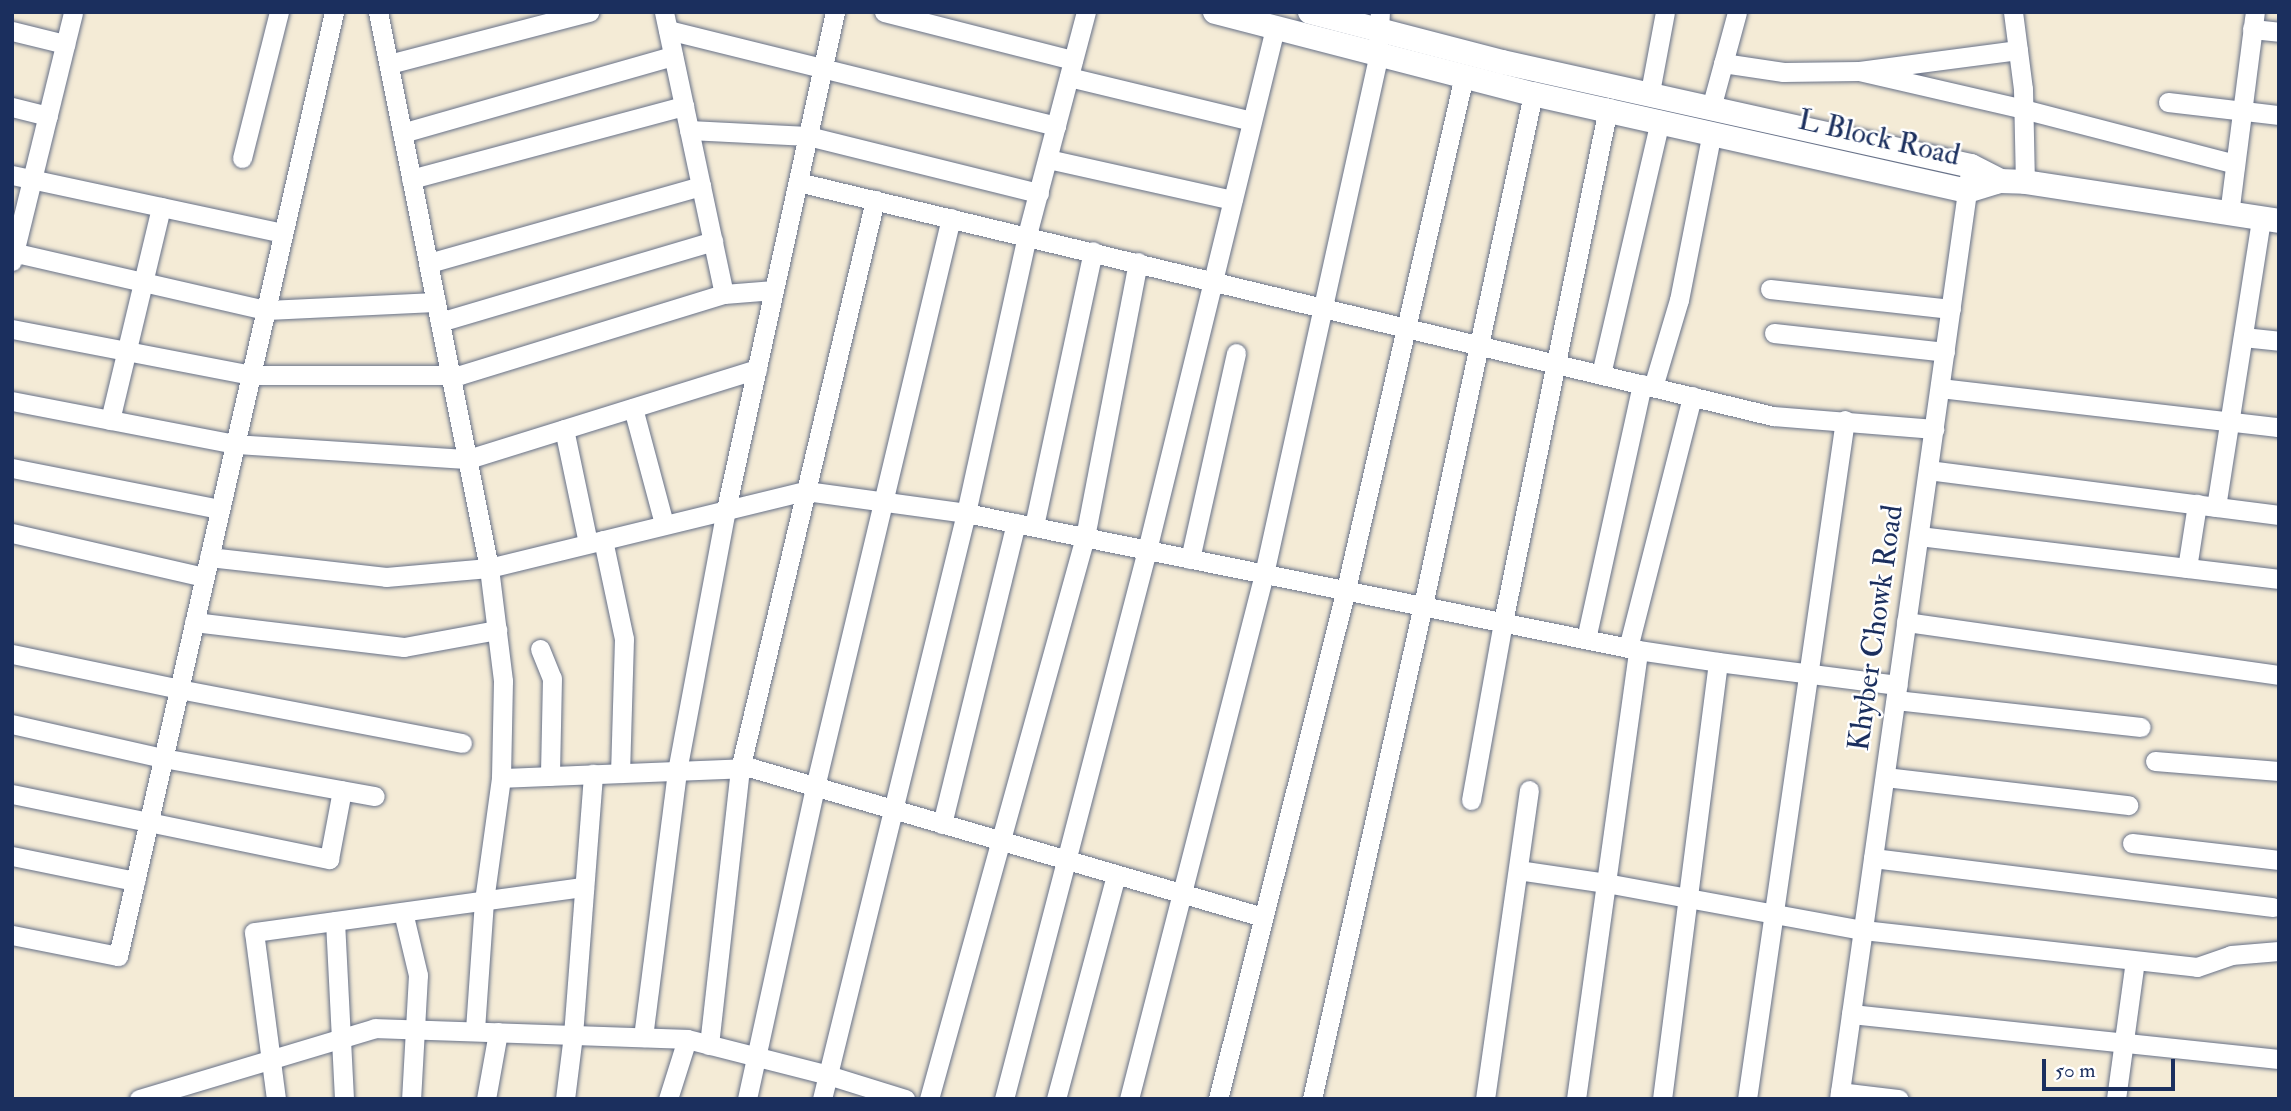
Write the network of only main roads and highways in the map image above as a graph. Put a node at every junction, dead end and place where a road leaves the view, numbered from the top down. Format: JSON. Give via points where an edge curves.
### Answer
{"nodes":[{"id":1,"x":1215,"y":12,"type":"edge"},
{"id":2,"x":1310,"y":12,"type":"edge"},
{"id":3,"x":1379,"y":33,"type":"edge"},
{"id":4,"x":2000,"y":181,"type":"junction"},
{"id":5,"x":2270,"y":220,"type":"edge"}],
"edges":[{"from":1,"to":3,"type":"main road","name":"L Block Road","via":[[1275,28]]},
{"from":2,"to":3,"type":"main road","name":"L Block Road"},
{"from":3,"to":4,"type":"main road","name":"L Block Road","via":[[1971,166]]},
{"from":3,"to":4,"type":"main road","name":"L Block Road","via":[[1464,76],[1533,94],[1967,191]]},
{"from":4,"to":5,"type":"main road"}]}
